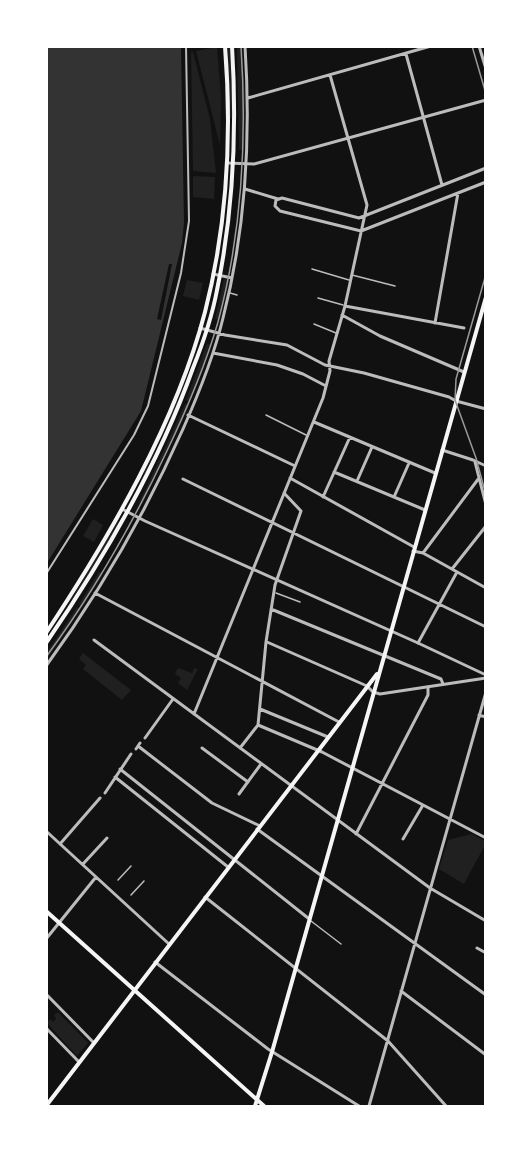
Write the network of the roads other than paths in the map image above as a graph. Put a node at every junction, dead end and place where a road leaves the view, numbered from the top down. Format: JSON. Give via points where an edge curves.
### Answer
{"nodes":[{"id":1,"x":186,"y":46,"type":"edge"},
{"id":2,"x":225,"y":46,"type":"edge"},
{"id":3,"x":232,"y":46,"type":"edge"},
{"id":4,"x":245,"y":46,"type":"edge"},
{"id":5,"x":431,"y":46,"type":"edge"},
{"id":6,"x":479,"y":46,"type":"edge"},
{"id":7,"x":406,"y":54,"type":"junction"},
{"id":8,"x":486,"y":69,"type":"edge"},
{"id":9,"x":330,"y":75,"type":"junction"},
{"id":10,"x":248,"y":98,"type":"junction"},
{"id":11,"x":486,"y":100,"type":"edge"},
{"id":12,"x":423,"y":117,"type":"junction"},
{"id":13,"x":348,"y":138,"type":"junction"},
{"id":14,"x":227,"y":163,"type":"junction"},
{"id":15,"x":234,"y":164,"type":"junction"},
{"id":16,"x":247,"y":164,"type":"junction"},
{"id":17,"x":486,"y":168,"type":"edge"},
{"id":18,"x":486,"y":182,"type":"edge"},
{"id":19,"x":443,"y":186,"type":"junction"},
{"id":20,"x":245,"y":189,"type":"junction"},
{"id":21,"x":458,"y":193,"type":"junction"},
{"id":22,"x":278,"y":199,"type":"junction"},
{"id":23,"x":364,"y":216,"type":"junction"},
{"id":24,"x":361,"y":231,"type":"junction"},
{"id":25,"x":312,"y":269,"type":"dead end"},
{"id":26,"x":213,"y":274,"type":"junction"},
{"id":27,"x":220,"y":275,"type":"junction"},
{"id":28,"x":352,"y":275,"type":"junction"},
{"id":29,"x":233,"y":278,"type":"junction"},
{"id":30,"x":350,"y":281,"type":"junction"},
{"id":31,"x":395,"y":286,"type":"dead end"},
{"id":32,"x":230,"y":293,"type":"junction"},
{"id":33,"x":237,"y":295,"type":"dead end"},
{"id":34,"x":486,"y":297,"type":"edge"},
{"id":35,"x":318,"y":298,"type":"dead end"},
{"id":36,"x":345,"y":306,"type":"junction"},
{"id":37,"x":342,"y":315,"type":"junction"},
{"id":38,"x":435,"y":323,"type":"junction"},
{"id":39,"x":314,"y":324,"type":"dead end"},
{"id":40,"x":200,"y":328,"type":"junction"},
{"id":41,"x":464,"y":328,"type":"dead end"},
{"id":42,"x":207,"y":330,"type":"junction"},
{"id":43,"x":219,"y":333,"type":"junction"},
{"id":44,"x":337,"y":334,"type":"junction"},
{"id":45,"x":213,"y":353,"type":"junction"},
{"id":46,"x":329,"y":366,"type":"junction"},
{"id":47,"x":464,"y":372,"type":"junction"},
{"id":48,"x":327,"y":386,"type":"junction"},
{"id":49,"x":456,"y":401,"type":"junction"},
{"id":50,"x":486,"y":409,"type":"edge"},
{"id":51,"x":266,"y":415,"type":"dead end"},
{"id":52,"x":189,"y":416,"type":"junction"},
{"id":53,"x":314,"y":422,"type":"junction"},
{"id":54,"x":308,"y":436,"type":"junction"},
{"id":55,"x":350,"y":437,"type":"junction"},
{"id":56,"x":372,"y":447,"type":"junction"},
{"id":57,"x":442,"y":450,"type":"junction"},
{"id":58,"x":476,"y":462,"type":"junction"},
{"id":59,"x":410,"y":463,"type":"junction"},
{"id":60,"x":296,"y":466,"type":"junction"},
{"id":61,"x":486,"y":466,"type":"edge"},
{"id":62,"x":334,"y":472,"type":"junction"},
{"id":63,"x":435,"y":473,"type":"junction"},
{"id":64,"x":290,"y":478,"type":"junction"},
{"id":65,"x":479,"y":478,"type":"junction"},
{"id":66,"x":183,"y":479,"type":"dead end"},
{"id":67,"x":357,"y":481,"type":"junction"},
{"id":68,"x":284,"y":493,"type":"junction"},
{"id":69,"x":323,"y":497,"type":"junction"},
{"id":70,"x":394,"y":497,"type":"junction"},
{"id":71,"x":486,"y":505,"type":"edge"},
{"id":72,"x":122,"y":509,"type":"junction"},
{"id":73,"x":425,"y":510,"type":"junction"},
{"id":74,"x":128,"y":512,"type":"junction"},
{"id":75,"x":140,"y":518,"type":"junction"},
{"id":76,"x":272,"y":522,"type":"junction"},
{"id":77,"x":486,"y":526,"type":"edge"},
{"id":78,"x":293,"y":532,"type":"junction"},
{"id":79,"x":414,"y":549,"type":"junction"},
{"id":80,"x":423,"y":553,"type":"junction"},
{"id":81,"x":253,"y":569,"type":"junction"},
{"id":82,"x":452,"y":569,"type":"junction"},
{"id":83,"x":457,"y":572,"type":"junction"},
{"id":84,"x":46,"y":574,"type":"edge"},
{"id":85,"x":276,"y":580,"type":"junction"},
{"id":86,"x":403,"y":587,"type":"junction"},
{"id":87,"x":485,"y":587,"type":"edge"},
{"id":88,"x":274,"y":592,"type":"junction"},
{"id":89,"x":95,"y":593,"type":"junction"},
{"id":90,"x":300,"y":602,"type":"dead end"},
{"id":91,"x":439,"y":604,"type":"junction"},
{"id":92,"x":271,"y":609,"type":"junction"},
{"id":93,"x":486,"y":627,"type":"edge"},
{"id":94,"x":391,"y":630,"type":"junction"},
{"id":95,"x":46,"y":633,"type":"edge"},
{"id":96,"x":94,"y":640,"type":"dead end"},
{"id":97,"x":266,"y":642,"type":"junction"},
{"id":98,"x":46,"y":643,"type":"edge"},
{"id":99,"x":418,"y":643,"type":"junction"},
{"id":100,"x":384,"y":655,"type":"junction"},
{"id":101,"x":217,"y":657,"type":"junction"},
{"id":102,"x":46,"y":666,"type":"edge"},
{"id":103,"x":379,"y":671,"type":"junction"},
{"id":104,"x":486,"y":677,"type":"edge"},
{"id":105,"x":262,"y":681,"type":"junction"},
{"id":106,"x":443,"y":684,"type":"junction"},
{"id":107,"x":367,"y":686,"type":"junction"},
{"id":108,"x":428,"y":687,"type":"junction"},
{"id":109,"x":373,"y":692,"type":"junction"},
{"id":110,"x":486,"y":692,"type":"edge"},
{"id":111,"x":173,"y":699,"type":"junction"},
{"id":112,"x":260,"y":709,"type":"junction"},
{"id":113,"x":194,"y":714,"type":"junction"},
{"id":114,"x":479,"y":715,"type":"junction"},
{"id":115,"x":486,"y":717,"type":"edge"},
{"id":116,"x":339,"y":722,"type":"junction"},
{"id":117,"x":258,"y":724,"type":"junction"},
{"id":118,"x":328,"y":737,"type":"junction"},
{"id":119,"x":145,"y":738,"type":"dead end"},
{"id":120,"x":138,"y":746,"type":"dead end"},
{"id":121,"x":202,"y":748,"type":"dead end"},
{"id":122,"x":240,"y":748,"type":"junction"},
{"id":123,"x":318,"y":750,"type":"junction"},
{"id":124,"x":131,"y":754,"type":"dead end"},
{"id":125,"x":261,"y":764,"type":"junction"},
{"id":126,"x":351,"y":767,"type":"junction"},
{"id":127,"x":120,"y":769,"type":"junction"},
{"id":128,"x":115,"y":777,"type":"junction"},
{"id":129,"x":248,"y":782,"type":"junction"},
{"id":130,"x":382,"y":783,"type":"junction"},
{"id":131,"x":291,"y":786,"type":"junction"},
{"id":132,"x":105,"y":793,"type":"dead end"},
{"id":133,"x":239,"y":794,"type":"dead end"},
{"id":134,"x":100,"y":798,"type":"dead end"},
{"id":135,"x":423,"y":805,"type":"junction"},
{"id":136,"x":450,"y":819,"type":"junction"},
{"id":137,"x":337,"y":820,"type":"junction"},
{"id":138,"x":259,"y":827,"type":"junction"},
{"id":139,"x":46,"y":831,"type":"edge"},
{"id":140,"x":356,"y":834,"type":"junction"},
{"id":141,"x":107,"y":838,"type":"dead end"},
{"id":142,"x":486,"y":838,"type":"edge"},
{"id":143,"x":403,"y":839,"type":"dead end"},
{"id":144,"x":60,"y":844,"type":"junction"},
{"id":145,"x":234,"y":859,"type":"junction"},
{"id":146,"x":83,"y":864,"type":"junction"},
{"id":147,"x":131,"y":866,"type":"dead end"},
{"id":148,"x":228,"y":867,"type":"junction"},
{"id":149,"x":321,"y":875,"type":"junction"},
{"id":150,"x":96,"y":877,"type":"junction"},
{"id":151,"x":118,"y":880,"type":"dead end"},
{"id":152,"x":144,"y":881,"type":"dead end"},
{"id":153,"x":430,"y":888,"type":"junction"},
{"id":154,"x":131,"y":895,"type":"dead end"},
{"id":155,"x":205,"y":897,"type":"junction"},
{"id":156,"x":46,"y":911,"type":"edge"},
{"id":157,"x":308,"y":918,"type":"junction"},
{"id":158,"x":486,"y":921,"type":"edge"},
{"id":159,"x":60,"y":922,"type":"junction"},
{"id":160,"x":46,"y":939,"type":"edge"},
{"id":161,"x":169,"y":944,"type":"junction"},
{"id":162,"x":341,"y":944,"type":"dead end"},
{"id":163,"x":415,"y":944,"type":"junction"},
{"id":164,"x":477,"y":948,"type":"dead end"},
{"id":165,"x":486,"y":953,"type":"edge"},
{"id":166,"x":155,"y":962,"type":"junction"},
{"id":167,"x":294,"y":968,"type":"junction"},
{"id":168,"x":134,"y":990,"type":"junction"},
{"id":169,"x":402,"y":991,"type":"junction"},
{"id":170,"x":46,"y":994,"type":"edge"},
{"id":171,"x":486,"y":995,"type":"edge"},
{"id":172,"x":46,"y":1028,"type":"edge"},
{"id":173,"x":388,"y":1041,"type":"junction"},
{"id":174,"x":94,"y":1043,"type":"junction"},
{"id":175,"x":272,"y":1052,"type":"junction"},
{"id":176,"x":486,"y":1055,"type":"edge"},
{"id":177,"x":80,"y":1062,"type":"junction"},
{"id":178,"x":256,"y":1100,"type":"junction"},
{"id":179,"x":49,"y":1105,"type":"edge"},
{"id":180,"x":255,"y":1107,"type":"edge"},
{"id":181,"x":264,"y":1107,"type":"edge"},
{"id":182,"x":359,"y":1107,"type":"edge"},
{"id":183,"x":369,"y":1107,"type":"edge"},
{"id":184,"x":446,"y":1107,"type":"edge"}],
"edges":[{"from":1,"to":84,"type":"street","via":[[188,232],[148,406],[134,435]]},
{"from":2,"to":14,"type":"main road"},
{"from":3,"to":15,"type":"main road"},
{"from":4,"to":10,"type":"street"},
{"from":5,"to":7,"type":"street"},
{"from":6,"to":8,"type":"street"},
{"from":7,"to":9,"type":"street"},
{"from":7,"to":12,"type":"street"},
{"from":9,"to":10,"type":"street"},
{"from":9,"to":13,"type":"street"},
{"from":10,"to":16,"type":"street"},
{"from":11,"to":12,"type":"street"},
{"from":12,"to":13,"type":"street"},
{"from":12,"to":19,"type":"street"},
{"from":13,"to":16,"type":"street"},
{"from":13,"to":23,"type":"street","via":[[367,205]]},
{"from":14,"to":15,"type":"street"},
{"from":14,"to":26,"type":"main road"},
{"from":15,"to":16,"type":"street"},
{"from":15,"to":27,"type":"main road"},
{"from":16,"to":20,"type":"street"},
{"from":17,"to":19,"type":"street"},
{"from":18,"to":21,"type":"street"},
{"from":19,"to":23,"type":"street"},
{"from":20,"to":22,"type":"street"},
{"from":20,"to":29,"type":"street"},
{"from":21,"to":24,"type":"street"},
{"from":21,"to":38,"type":"street"},
{"from":22,"to":23,"type":"street"},
{"from":22,"to":24,"type":"street","via":[[275,206],[280,211]]},
{"from":23,"to":24,"type":"street"},
{"from":24,"to":28,"type":"street"},
{"from":25,"to":30,"type":"lane"},
{"from":26,"to":27,"type":"street"},
{"from":26,"to":40,"type":"main road"},
{"from":27,"to":29,"type":"street"},
{"from":27,"to":42,"type":"main road"},
{"from":28,"to":30,"type":"street"},
{"from":28,"to":31,"type":"lane"},
{"from":29,"to":32,"type":"street"},
{"from":30,"to":36,"type":"street"},
{"from":32,"to":33,"type":"lane"},
{"from":32,"to":43,"type":"street"},
{"from":34,"to":47,"type":"main road"},
{"from":35,"to":36,"type":"lane"},
{"from":36,"to":37,"type":"street"},
{"from":36,"to":38,"type":"street"},
{"from":37,"to":44,"type":"street"},
{"from":37,"to":47,"type":"street"},
{"from":38,"to":41,"type":"street"},
{"from":39,"to":44,"type":"lane"},
{"from":40,"to":42,"type":"street"},
{"from":40,"to":72,"type":"main road","via":[[170,410]]},
{"from":42,"to":43,"type":"street"},
{"from":42,"to":74,"type":"main road","via":[[176,412]]},
{"from":43,"to":45,"type":"street"},
{"from":43,"to":46,"type":"street","via":[[287,345]]},
{"from":44,"to":46,"type":"street"},
{"from":45,"to":48,"type":"street","via":[[277,365]]},
{"from":45,"to":52,"type":"street"},
{"from":46,"to":48,"type":"street"},
{"from":46,"to":49,"type":"street"},
{"from":47,"to":49,"type":"main road"},
{"from":48,"to":53,"type":"street"},
{"from":49,"to":50,"type":"street"},
{"from":49,"to":57,"type":"main road"},
{"from":51,"to":54,"type":"lane"},
{"from":52,"to":60,"type":"street"},
{"from":52,"to":75,"type":"street"},
{"from":53,"to":54,"type":"street"},
{"from":53,"to":55,"type":"street"},
{"from":54,"to":60,"type":"street"},
{"from":55,"to":56,"type":"street"},
{"from":55,"to":62,"type":"street"},
{"from":56,"to":59,"type":"street"},
{"from":56,"to":67,"type":"street"},
{"from":57,"to":58,"type":"street"},
{"from":57,"to":63,"type":"main road"},
{"from":58,"to":61,"type":"street"},
{"from":58,"to":65,"type":"street"},
{"from":59,"to":63,"type":"street"},
{"from":59,"to":70,"type":"street"},
{"from":60,"to":64,"type":"street"},
{"from":62,"to":67,"type":"street"},
{"from":62,"to":69,"type":"street"},
{"from":63,"to":73,"type":"main road"},
{"from":64,"to":68,"type":"street"},
{"from":64,"to":69,"type":"street"},
{"from":65,"to":71,"type":"street"},
{"from":65,"to":80,"type":"street"},
{"from":66,"to":76,"type":"street"},
{"from":67,"to":70,"type":"street"},
{"from":68,"to":76,"type":"street"},
{"from":68,"to":78,"type":"street","via":[[300,512]]},
{"from":69,"to":79,"type":"street"},
{"from":70,"to":73,"type":"street"},
{"from":72,"to":74,"type":"street"},
{"from":72,"to":95,"type":"main road"},
{"from":73,"to":79,"type":"main road"},
{"from":74,"to":75,"type":"street"},
{"from":74,"to":98,"type":"main road"},
{"from":75,"to":81,"type":"street"},
{"from":75,"to":89,"type":"street"},
{"from":76,"to":78,"type":"street"},
{"from":76,"to":81,"type":"street"},
{"from":77,"to":82,"type":"street"},
{"from":78,"to":85,"type":"street"},
{"from":78,"to":86,"type":"street"},
{"from":79,"to":80,"type":"street"},
{"from":79,"to":86,"type":"main road"},
{"from":80,"to":82,"type":"street"},
{"from":81,"to":85,"type":"street"},
{"from":81,"to":101,"type":"street"},
{"from":82,"to":83,"type":"street"},
{"from":83,"to":87,"type":"street"},
{"from":83,"to":91,"type":"street"},
{"from":85,"to":88,"type":"street"},
{"from":85,"to":94,"type":"street"},
{"from":86,"to":91,"type":"street"},
{"from":86,"to":94,"type":"main road"},
{"from":88,"to":90,"type":"lane"},
{"from":88,"to":92,"type":"street"},
{"from":89,"to":101,"type":"street"},
{"from":89,"to":102,"type":"street","via":[[77,626]]},
{"from":91,"to":93,"type":"street"},
{"from":91,"to":99,"type":"street"},
{"from":92,"to":97,"type":"street"},
{"from":92,"to":100,"type":"street"},
{"from":94,"to":99,"type":"street"},
{"from":94,"to":100,"type":"main road"},
{"from":96,"to":111,"type":"street"},
{"from":97,"to":105,"type":"street"},
{"from":97,"to":107,"type":"street"},
{"from":99,"to":104,"type":"street"},
{"from":100,"to":103,"type":"main road"},
{"from":100,"to":106,"type":"street","via":[[441,679]]},
{"from":101,"to":105,"type":"street"},
{"from":101,"to":113,"type":"street"},
{"from":103,"to":107,"type":"main road"},
{"from":103,"to":109,"type":"main road"},
{"from":104,"to":106,"type":"street"},
{"from":105,"to":112,"type":"street"},
{"from":105,"to":116,"type":"street"},
{"from":106,"to":108,"type":"street"},
{"from":107,"to":109,"type":"street"},
{"from":107,"to":116,"type":"main road"},
{"from":108,"to":109,"type":"street"},
{"from":108,"to":130,"type":"street","via":[[428,695]]},
{"from":109,"to":126,"type":"main road"},
{"from":110,"to":114,"type":"street"},
{"from":111,"to":113,"type":"street"},
{"from":111,"to":119,"type":"street"},
{"from":112,"to":117,"type":"street"},
{"from":112,"to":118,"type":"street"},
{"from":113,"to":122,"type":"street"},
{"from":114,"to":115,"type":"street"},
{"from":114,"to":136,"type":"street"},
{"from":116,"to":118,"type":"main road"},
{"from":117,"to":122,"type":"street"},
{"from":117,"to":123,"type":"street"},
{"from":118,"to":123,"type":"main road"},
{"from":120,"to":138,"type":"street","via":[[212,804]]},
{"from":121,"to":129,"type":"street"},
{"from":122,"to":125,"type":"street"},
{"from":123,"to":126,"type":"street"},
{"from":123,"to":131,"type":"main road"},
{"from":124,"to":127,"type":"street"},
{"from":125,"to":129,"type":"street"},
{"from":125,"to":131,"type":"street"},
{"from":126,"to":130,"type":"street"},
{"from":126,"to":137,"type":"main road"},
{"from":127,"to":128,"type":"street"},
{"from":127,"to":145,"type":"street"},
{"from":128,"to":132,"type":"street"},
{"from":128,"to":148,"type":"street"},
{"from":129,"to":133,"type":"street"},
{"from":130,"to":135,"type":"street"},
{"from":130,"to":140,"type":"street"},
{"from":131,"to":137,"type":"street"},
{"from":131,"to":138,"type":"main road"},
{"from":134,"to":144,"type":"street"},
{"from":135,"to":136,"type":"street"},
{"from":135,"to":143,"type":"street"},
{"from":136,"to":142,"type":"street"},
{"from":136,"to":153,"type":"street"},
{"from":137,"to":140,"type":"street"},
{"from":137,"to":149,"type":"main road"},
{"from":138,"to":145,"type":"main road"},
{"from":138,"to":149,"type":"street"},
{"from":139,"to":144,"type":"street"},
{"from":140,"to":153,"type":"street"},
{"from":141,"to":146,"type":"street"},
{"from":144,"to":146,"type":"street"},
{"from":145,"to":148,"type":"main road"},
{"from":145,"to":157,"type":"street"},
{"from":146,"to":150,"type":"street"},
{"from":147,"to":151,"type":"lane"},
{"from":148,"to":155,"type":"main road"},
{"from":149,"to":157,"type":"main road"},
{"from":149,"to":163,"type":"street"},
{"from":150,"to":159,"type":"street"},
{"from":150,"to":161,"type":"street"},
{"from":152,"to":154,"type":"lane"},
{"from":153,"to":158,"type":"street"},
{"from":153,"to":163,"type":"street"},
{"from":155,"to":161,"type":"main road"},
{"from":155,"to":167,"type":"street"},
{"from":156,"to":159,"type":"main road"},
{"from":157,"to":162,"type":"lane"},
{"from":157,"to":167,"type":"main road"},
{"from":159,"to":160,"type":"street"},
{"from":159,"to":168,"type":"main road"},
{"from":161,"to":166,"type":"main road"},
{"from":163,"to":169,"type":"street"},
{"from":163,"to":171,"type":"street"},
{"from":164,"to":165,"type":"street"},
{"from":166,"to":168,"type":"main road"},
{"from":166,"to":175,"type":"street"},
{"from":167,"to":173,"type":"street"},
{"from":167,"to":175,"type":"main road"},
{"from":168,"to":174,"type":"main road"},
{"from":168,"to":178,"type":"main road"},
{"from":169,"to":173,"type":"street"},
{"from":169,"to":176,"type":"street"},
{"from":170,"to":174,"type":"street"},
{"from":172,"to":177,"type":"street"},
{"from":173,"to":183,"type":"street"},
{"from":173,"to":184,"type":"street"},
{"from":174,"to":177,"type":"main road"},
{"from":175,"to":178,"type":"main road"},
{"from":175,"to":182,"type":"street"},
{"from":177,"to":179,"type":"main road"},
{"from":178,"to":180,"type":"main road"},
{"from":178,"to":181,"type":"main road"}]}
